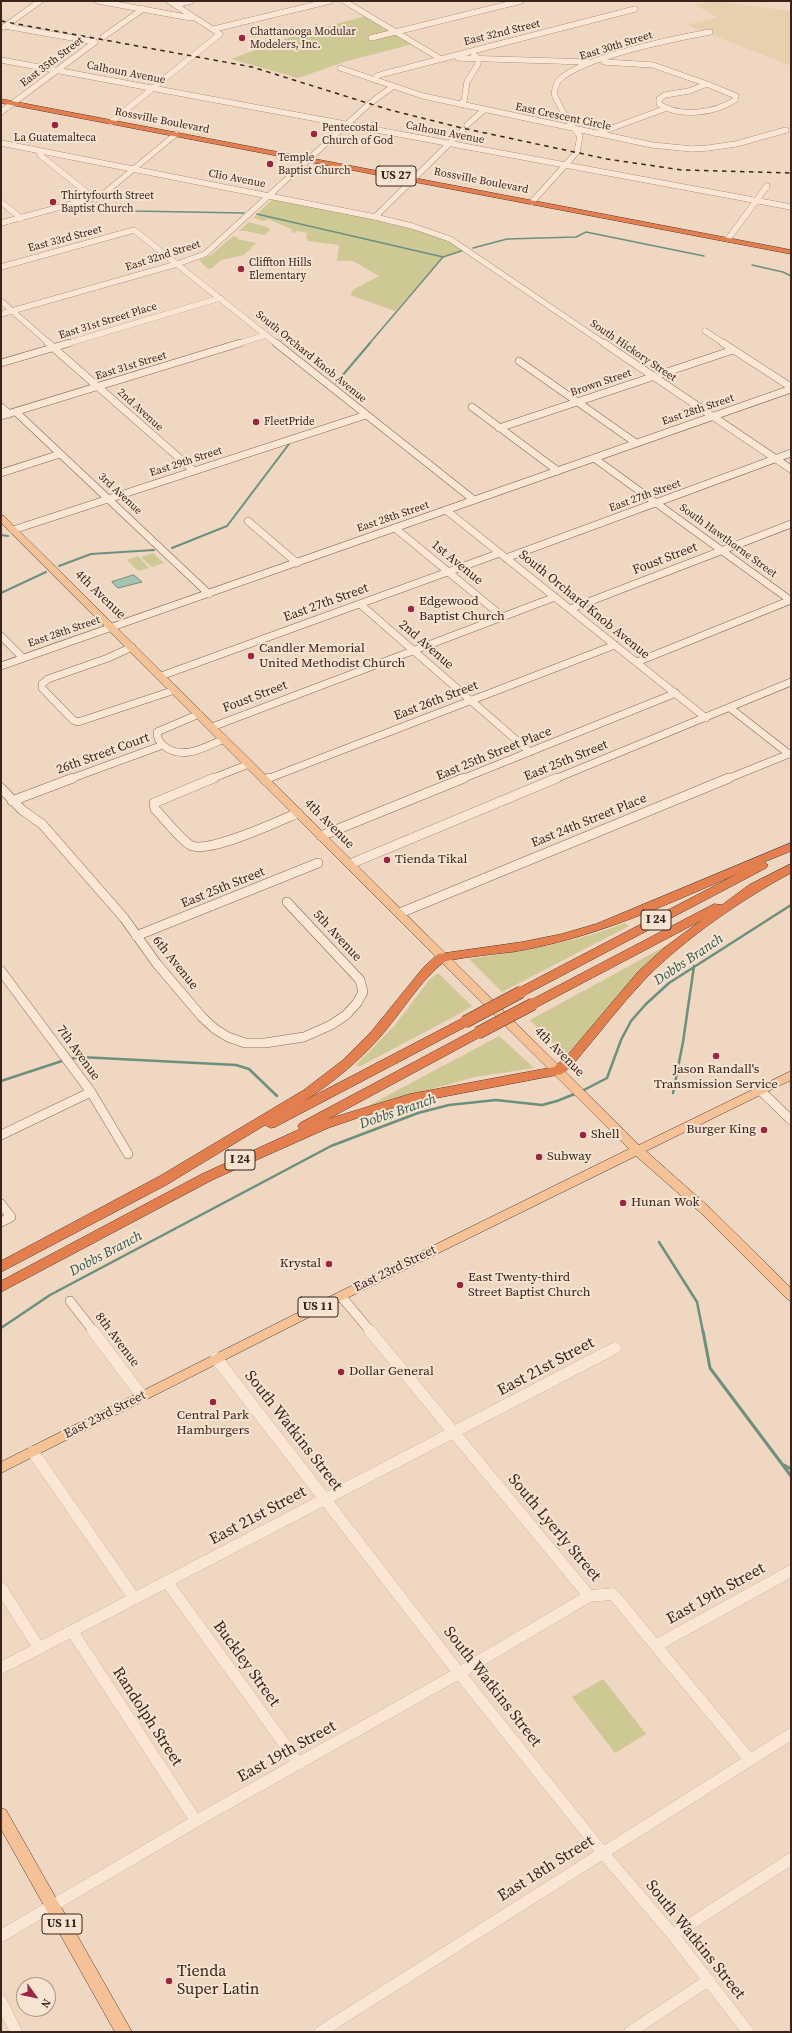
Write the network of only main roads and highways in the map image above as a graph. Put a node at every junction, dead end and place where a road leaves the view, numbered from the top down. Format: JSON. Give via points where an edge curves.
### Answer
{"nodes":[{"id":1,"x":1,"y":101,"type":"edge"},
{"id":2,"x":791,"y":252,"type":"edge"},
{"id":3,"x":1,"y":518,"type":"edge"},
{"id":4,"x":791,"y":848,"type":"edge"},
{"id":5,"x":791,"y":868,"type":"edge"},
{"id":6,"x":753,"y":888,"type":"junction"},
{"id":7,"x":442,"y":957,"type":"junction"},
{"id":8,"x":558,"y":1071,"type":"junction"},
{"id":9,"x":791,"y":1075,"type":"edge"},
{"id":10,"x":637,"y":1150,"type":"junction"},
{"id":11,"x":207,"y":1177,"type":"junction"},
{"id":12,"x":161,"y":1182,"type":"junction"},
{"id":13,"x":1,"y":1267,"type":"edge"},
{"id":14,"x":1,"y":1287,"type":"edge"},
{"id":15,"x":791,"y":1296,"type":"edge"},
{"id":16,"x":1,"y":1468,"type":"edge"},
{"id":17,"x":1,"y":1815,"type":"edge"},
{"id":18,"x":124,"y":2032,"type":"edge"}],
"edges":[{"from":1,"to":2,"type":"highway","name":"Rossville Boulevard","number":"US 27"},
{"from":3,"to":7,"type":"main road","name":"4th Avenue"},
{"from":4,"to":7,"type":"highway","via":[[743,865],[600,927],[566,937]]},
{"from":4,"to":12,"type":"highway","number":"I 24","bridge":true},
{"from":5,"to":6,"type":"highway","number":"I 24"},
{"from":6,"to":8,"type":"highway","via":[[668,951],[642,976]]},
{"from":6,"to":11,"type":"highway","number":"I 24","bridge":true},
{"from":7,"to":8,"type":"main road","name":"4th Avenue"},
{"from":7,"to":12,"type":"highway","via":[[427,971],[375,1035],[347,1063],[308,1093]]},
{"from":8,"to":10,"type":"main road","name":"4th Avenue"},
{"from":8,"to":11,"type":"highway","via":[[427,1093],[367,1110],[324,1125]]},
{"from":9,"to":10,"type":"main road","name":"East 23rd Street","number":"US 11"},
{"from":10,"to":15,"type":"main road","name":"4th Avenue","via":[[706,1211]]},
{"from":10,"to":16,"type":"main road","name":"East 23rd Street","number":"US 11","via":[[216,1358]]},
{"from":11,"to":14,"type":"highway","number":"I 24"},
{"from":12,"to":13,"type":"highway","number":"I 24"},
{"from":17,"to":18,"type":"main road","number":"US 11"}]}
